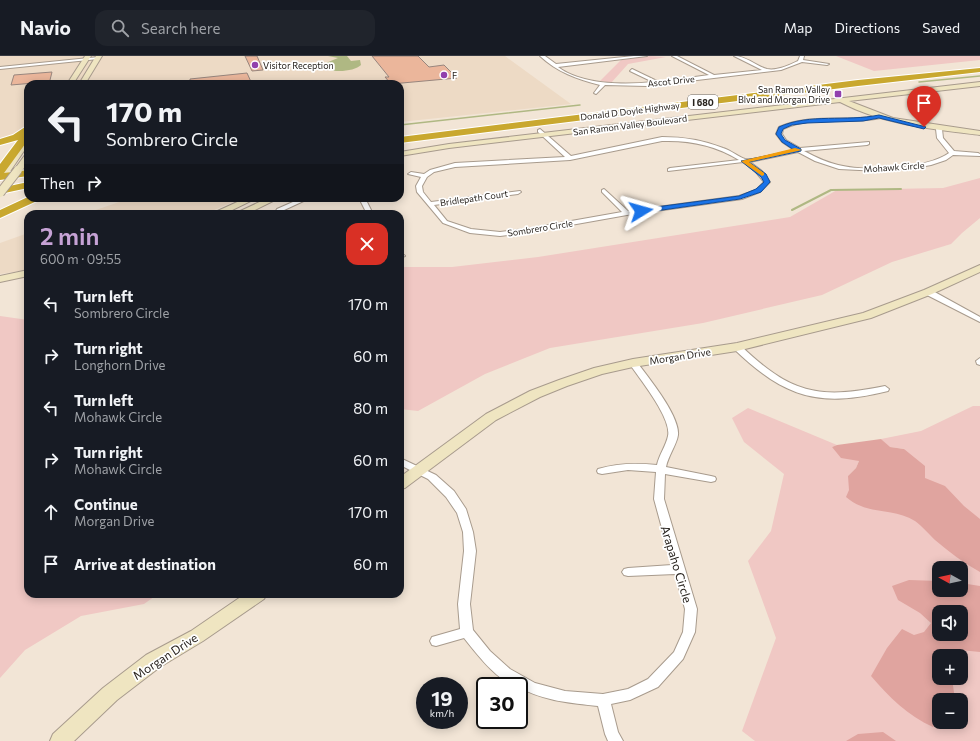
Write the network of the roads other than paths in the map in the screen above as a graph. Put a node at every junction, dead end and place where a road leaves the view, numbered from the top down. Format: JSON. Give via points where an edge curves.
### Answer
{"nodes":[{"id":1,"x":542,"y":56,"type":"edge"},
{"id":2,"x":645,"y":56,"type":"edge"},
{"id":3,"x":674,"y":56,"type":"edge"},
{"id":4,"x":736,"y":56,"type":"edge"},
{"id":5,"x":98,"y":58,"type":"edge"},
{"id":6,"x":801,"y":58,"type":"edge"},
{"id":7,"x":85,"y":61,"type":"edge"},
{"id":8,"x":827,"y":64,"type":"dead end"},
{"id":9,"x":553,"y":66,"type":"junction"},
{"id":10,"x":980,"y":66,"type":"edge"},
{"id":11,"x":0,"y":70,"type":"edge"},
{"id":12,"x":632,"y":70,"type":"dead end"},
{"id":13,"x":767,"y":70,"type":"junction"},
{"id":14,"x":980,"y":70,"type":"edge"},
{"id":15,"x":713,"y":76,"type":"junction"},
{"id":16,"x":73,"y":80,"type":"edge"},
{"id":17,"x":84,"y":80,"type":"edge"},
{"id":18,"x":980,"y":81,"type":"edge"},
{"id":19,"x":604,"y":83,"type":"junction"},
{"id":20,"x":658,"y":83,"type":"junction"},
{"id":21,"x":980,"y":84,"type":"edge"},
{"id":22,"x":596,"y":93,"type":"dead end"},
{"id":23,"x":838,"y":98,"type":"junction"},
{"id":24,"x":879,"y":117,"type":"junction"},
{"id":25,"x":939,"y":129,"type":"junction"},
{"id":26,"x":24,"y":131,"type":"edge"},
{"id":27,"x":404,"y":132,"type":"edge"},
{"id":28,"x":542,"y":133,"type":"junction"},
{"id":29,"x":980,"y":133,"type":"edge"},
{"id":30,"x":24,"y":140,"type":"edge"},
{"id":31,"x":404,"y":140,"type":"edge"},
{"id":32,"x":0,"y":142,"type":"edge"},
{"id":33,"x":867,"y":143,"type":"dead end"},
{"id":34,"x":24,"y":146,"type":"edge"},
{"id":35,"x":404,"y":149,"type":"edge"},
{"id":36,"x":799,"y":150,"type":"junction"},
{"id":37,"x":404,"y":153,"type":"edge"},
{"id":38,"x":952,"y":153,"type":"junction"},
{"id":39,"x":978,"y":155,"type":"dead end"},
{"id":40,"x":570,"y":158,"type":"junction"},
{"id":41,"x":744,"y":161,"type":"junction"},
{"id":42,"x":670,"y":170,"type":"dead end"},
{"id":43,"x":411,"y":174,"type":"dead end"},
{"id":44,"x":1,"y":175,"type":"edge"},
{"id":45,"x":425,"y":176,"type":"junction"},
{"id":46,"x":24,"y":178,"type":"edge"},
{"id":47,"x":24,"y":179,"type":"edge"},
{"id":48,"x":24,"y":180,"type":"edge"},
{"id":49,"x":767,"y":182,"type":"junction"},
{"id":50,"x":776,"y":183,"type":"dead end"},
{"id":51,"x":0,"y":191,"type":"edge"},
{"id":52,"x":604,"y":191,"type":"dead end"},
{"id":53,"x":518,"y":192,"type":"dead end"},
{"id":54,"x":26,"y":202,"type":"edge"},
{"id":55,"x":244,"y":202,"type":"edge"},
{"id":56,"x":266,"y":202,"type":"edge"},
{"id":57,"x":298,"y":202,"type":"edge"},
{"id":58,"x":429,"y":204,"type":"junction"},
{"id":59,"x":225,"y":210,"type":"edge"},
{"id":60,"x":248,"y":210,"type":"edge"},
{"id":61,"x":279,"y":210,"type":"edge"},
{"id":62,"x":626,"y":213,"type":"junction"},
{"id":63,"x":0,"y":214,"type":"edge"},
{"id":64,"x":470,"y":232,"type":"junction"},
{"id":65,"x":464,"y":238,"type":"dead end"},
{"id":66,"x":980,"y":268,"type":"edge"},
{"id":67,"x":24,"y":274,"type":"edge"},
{"id":68,"x":0,"y":279,"type":"edge"},
{"id":69,"x":23,"y":284,"type":"edge"},
{"id":70,"x":0,"y":288,"type":"edge"},
{"id":71,"x":928,"y":292,"type":"junction"},
{"id":72,"x":980,"y":320,"type":"edge"},
{"id":73,"x":737,"y":347,"type":"junction"},
{"id":74,"x":633,"y":363,"type":"junction"},
{"id":75,"x":885,"y":389,"type":"dead end"},
{"id":76,"x":404,"y":463,"type":"edge"},
{"id":77,"x":418,"y":471,"type":"junction"},
{"id":78,"x":602,"y":471,"type":"dead end"},
{"id":79,"x":661,"y":471,"type":"junction"},
{"id":80,"x":711,"y":479,"type":"dead end"},
{"id":81,"x":404,"y":481,"type":"edge"},
{"id":82,"x":678,"y":569,"type":"junction"},
{"id":83,"x":628,"y":572,"type":"dead end"},
{"id":84,"x":252,"y":598,"type":"edge"},
{"id":85,"x":467,"y":632,"type":"junction"},
{"id":86,"x":436,"y":641,"type":"dead end"},
{"id":87,"x":603,"y":700,"type":"junction"},
{"id":88,"x":60,"y":741,"type":"edge"},
{"id":89,"x":616,"y":741,"type":"edge"}],
"edges":[{"from":1,"to":9,"type":"street","name":"Ascot Drive"},
{"from":2,"to":9,"type":"street"},
{"from":3,"to":15,"type":"street"},
{"from":4,"to":13,"type":"street"},
{"from":5,"to":7,"type":"street"},
{"from":5,"to":17,"type":"main road"},
{"from":6,"to":8,"type":"street"},
{"from":6,"to":13,"type":"street","name":"Ascot Drive","via":[[792,66]]},
{"from":7,"to":11,"type":"street"},
{"from":7,"to":11,"type":"street"},
{"from":7,"to":16,"type":"main road"},
{"from":9,"to":19,"type":"street","name":"Ascot Drive","via":[[571,76]]},
{"from":10,"to":27,"type":"highway","name":"Donald D Doyle Highway","number":"I 680"},
{"from":12,"to":20,"type":"street"},
{"from":13,"to":15,"type":"street","name":"Ascot Drive"},
{"from":14,"to":31,"type":"highway","name":"Donald D Doyle Highway","number":"I 680"},
{"from":15,"to":20,"type":"street","name":"Ascot Drive"},
{"from":18,"to":23,"type":"main road","name":"San Ramon Valley Boulevard"},
{"from":19,"to":20,"type":"street","name":"Ascot Drive"},
{"from":19,"to":22,"type":"street"},
{"from":21,"to":23,"type":"main road","name":"San Ramon Valley Boulevard"},
{"from":23,"to":24,"type":"main road"},
{"from":23,"to":28,"type":"main road","name":"San Ramon Valley Boulevard"},
{"from":24,"to":25,"type":"main road"},
{"from":24,"to":36,"type":"street","name":"Mohawk Circle","via":[[863,120],[803,121],[777,129],[781,139]]},
{"from":25,"to":29,"type":"main road"},
{"from":25,"to":38,"type":"street","via":[[940,138]]},
{"from":26,"to":32,"type":"highway","via":[[16,137]]},
{"from":28,"to":35,"type":"main road","name":"San Ramon Valley Boulevard"},
{"from":28,"to":37,"type":"main road","name":"San Ramon Valley Boulevard"},
{"from":28,"to":40,"type":"street"},
{"from":30,"to":44,"type":"highway"},
{"from":33,"to":36,"type":"street"},
{"from":34,"to":44,"type":"main road"},
{"from":36,"to":38,"type":"street","name":"Mohawk Circle","via":[[840,169],[927,165],[941,161]]},
{"from":36,"to":41,"type":"street"},
{"from":38,"to":39,"type":"street"},
{"from":40,"to":41,"type":"street","via":[[650,141],[700,139]]},
{"from":40,"to":45,"type":"street","via":[[456,165],[432,171]]},
{"from":41,"to":42,"type":"street"},
{"from":41,"to":49,"type":"street","via":[[764,176]]},
{"from":43,"to":45,"type":"street"},
{"from":44,"to":46,"type":"highway"},
{"from":45,"to":58,"type":"street","name":"Sombrero Circle","via":[[419,186],[420,192]]},
{"from":47,"to":51,"type":"main road","bridge":true},
{"from":48,"to":51,"type":"highway","via":[[18,188]]},
{"from":49,"to":50,"type":"street"},
{"from":49,"to":62,"type":"street","name":"Sombrero Circle","via":[[758,191],[740,198]]},
{"from":52,"to":62,"type":"street"},
{"from":53,"to":58,"type":"street","name":"Bridlepath Court"},
{"from":54,"to":63,"type":"highway"},
{"from":55,"to":59,"type":"main road"},
{"from":56,"to":60,"type":"main road"},
{"from":57,"to":61,"type":"street"},
{"from":58,"to":64,"type":"street","name":"Sombrero Circle","via":[[445,222]]},
{"from":62,"to":64,"type":"street","name":"Sombrero Circle","via":[[513,234]]},
{"from":64,"to":65,"type":"street"},
{"from":66,"to":71,"type":"main road","name":"Morgan Drive"},
{"from":67,"to":68,"type":"main road"},
{"from":69,"to":70,"type":"main road"},
{"from":71,"to":72,"type":"street"},
{"from":71,"to":73,"type":"main road","name":"Morgan Drive","via":[[867,316]]},
{"from":73,"to":74,"type":"main road","name":"Morgan Drive"},
{"from":73,"to":75,"type":"street","via":[[758,368],[806,394],[832,398]]},
{"from":74,"to":77,"type":"main road","name":"Morgan Drive","via":[[598,371],[535,394],[491,417]]},
{"from":74,"to":79,"type":"street","name":"Arapaho Circle","via":[[672,423],[673,436],[663,458]]},
{"from":76,"to":77,"type":"street"},
{"from":77,"to":81,"type":"main road","name":"Morgan Drive"},
{"from":77,"to":85,"type":"street","via":[[432,477],[450,494],[462,512],[470,551],[464,604]]},
{"from":78,"to":79,"type":"street","via":[[627,466]]},
{"from":79,"to":80,"type":"street"},
{"from":79,"to":82,"type":"street","name":"Arapaho Circle","via":[[659,499]]},
{"from":82,"to":83,"type":"street"},
{"from":82,"to":87,"type":"street","name":"Arapaho Circle","via":[[691,609],[689,632],[679,654],[653,682],[630,694]]},
{"from":84,"to":88,"type":"main road","name":"Morgan Drive","via":[[197,636],[153,660],[110,694]]},
{"from":85,"to":86,"type":"street"},
{"from":85,"to":87,"type":"street","name":"Arapaho Circle","via":[[505,673],[532,688],[565,697]]},
{"from":87,"to":89,"type":"street"}]}
